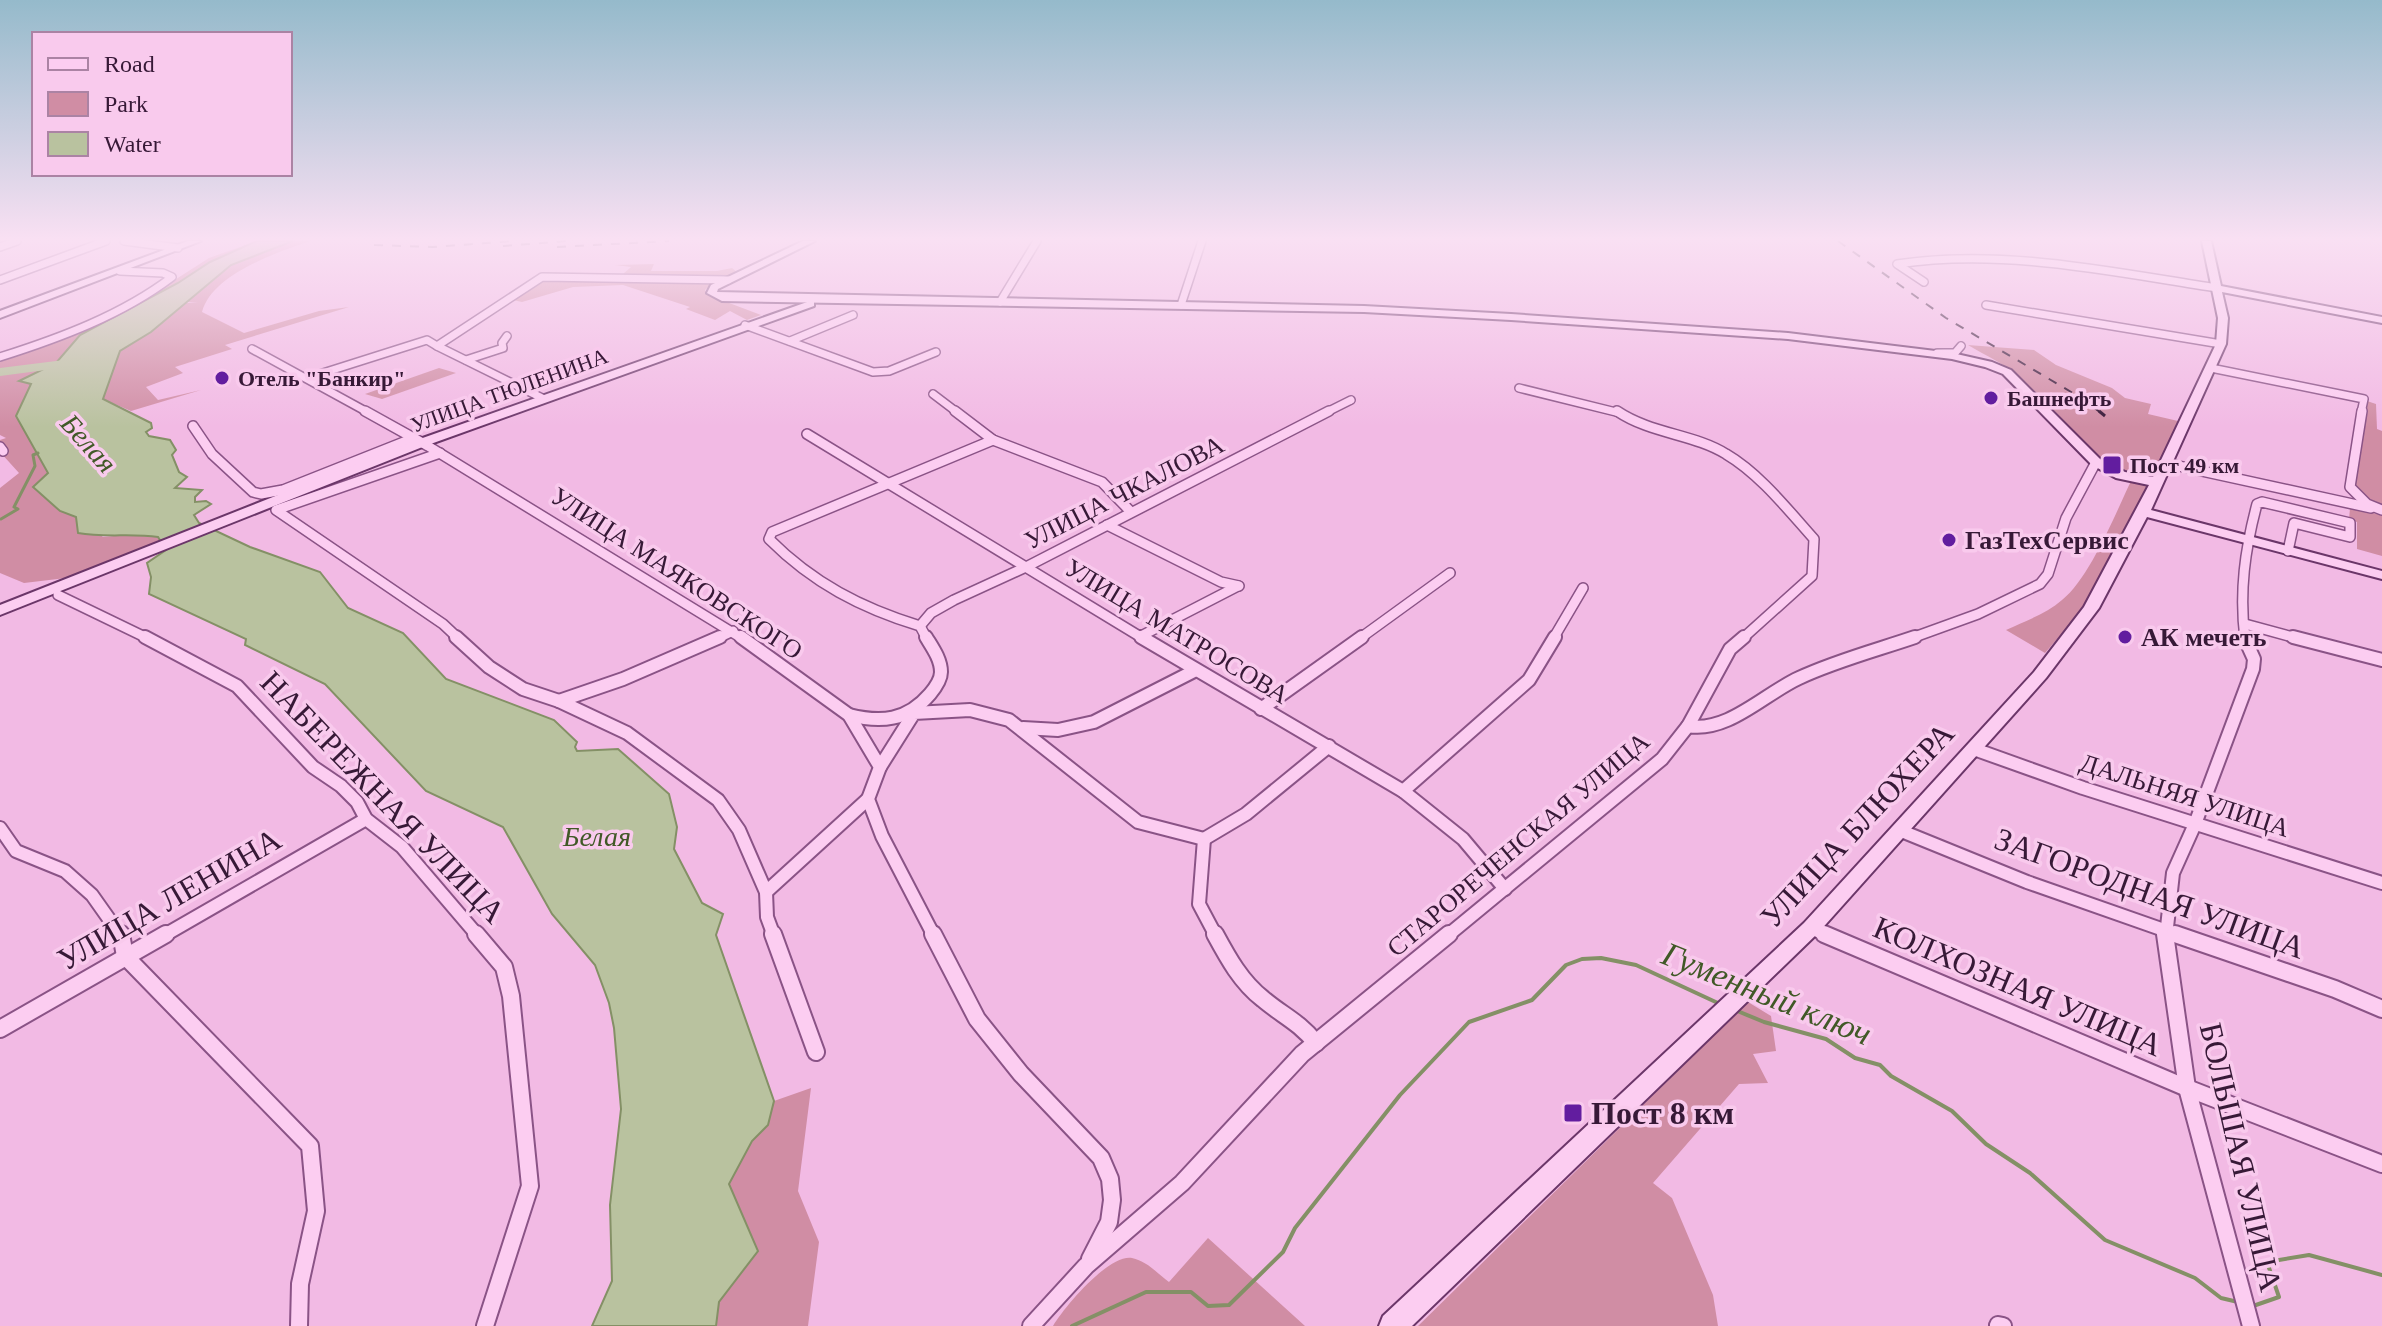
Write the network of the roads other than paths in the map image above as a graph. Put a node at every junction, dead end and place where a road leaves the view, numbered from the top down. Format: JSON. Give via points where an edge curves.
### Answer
{"nodes":[{"id":1,"x":33,"y":303,"type":"edge"},
{"id":2,"x":127,"y":303,"type":"edge"},
{"id":3,"x":503,"y":303,"type":"edge"},
{"id":4,"x":739,"y":303,"type":"edge"},
{"id":5,"x":823,"y":303,"type":"edge"},
{"id":6,"x":1053,"y":303,"type":"edge"},
{"id":7,"x":2220,"y":303,"type":"edge"},
{"id":8,"x":2294,"y":303,"type":"edge"},
{"id":9,"x":810,"y":304,"type":"joint"},
{"id":10,"x":1181,"y":305,"type":"joint"},
{"id":11,"x":1986,"y":305,"type":"dead end"},
{"id":12,"x":0,"y":315,"type":"edge"},
{"id":13,"x":773,"y":315,"type":"junction"},
{"id":14,"x":853,"y":315,"type":"dead end"},
{"id":15,"x":2382,"y":320,"type":"edge"},
{"id":16,"x":745,"y":325,"type":"junction"},
{"id":17,"x":507,"y":336,"type":"dead end"},
{"id":18,"x":790,"y":341,"type":"junction"},
{"id":19,"x":2221,"y":344,"type":"junction"},
{"id":20,"x":437,"y":346,"type":"junction"},
{"id":21,"x":1961,"y":346,"type":"dead end"},
{"id":22,"x":252,"y":349,"type":"dead end"},
{"id":23,"x":936,"y":352,"type":"dead end"},
{"id":24,"x":1932,"y":354,"type":"junction"},
{"id":25,"x":0,"y":357,"type":"edge"},
{"id":26,"x":466,"y":360,"type":"junction"},
{"id":27,"x":2211,"y":368,"type":"junction"},
{"id":28,"x":307,"y":378,"type":"junction"},
{"id":29,"x":1519,"y":388,"type":"dead end"},
{"id":30,"x":933,"y":394,"type":"dead end"},
{"id":31,"x":542,"y":398,"type":"junction"},
{"id":32,"x":1351,"y":400,"type":"dead end"},
{"id":33,"x":193,"y":426,"type":"dead end"},
{"id":34,"x":807,"y":434,"type":"dead end"},
{"id":35,"x":418,"y":440,"type":"junction"},
{"id":36,"x":993,"y":440,"type":"junction"},
{"id":37,"x":440,"y":453,"type":"junction"},
{"id":38,"x":2096,"y":462,"type":"junction"},
{"id":39,"x":2165,"y":463,"type":"junction"},
{"id":40,"x":891,"y":482,"type":"junction"},
{"id":41,"x":2156,"y":482,"type":"junction"},
{"id":42,"x":2382,"y":510,"type":"edge"},
{"id":43,"x":1130,"y":511,"type":"junction"},
{"id":44,"x":2143,"y":512,"type":"junction"},
{"id":45,"x":1107,"y":525,"type":"junction"},
{"id":46,"x":2247,"y":541,"type":"junction"},
{"id":47,"x":2288,"y":551,"type":"junction"},
{"id":48,"x":1026,"y":567,"type":"junction"},
{"id":49,"x":1450,"y":573,"type":"dead end"},
{"id":50,"x":2382,"y":575,"type":"edge"},
{"id":51,"x":1583,"y":588,"type":"dead end"},
{"id":52,"x":62,"y":590,"type":"junction"},
{"id":53,"x":0,"y":610,"type":"edge"},
{"id":54,"x":2245,"y":624,"type":"junction"},
{"id":55,"x":920,"y":626,"type":"junction"},
{"id":56,"x":733,"y":631,"type":"junction"},
{"id":57,"x":1143,"y":635,"type":"junction"},
{"id":58,"x":2382,"y":660,"type":"edge"},
{"id":59,"x":1196,"y":670,"type":"junction"},
{"id":60,"x":559,"y":701,"type":"junction"},
{"id":61,"x":1261,"y":709,"type":"junction"},
{"id":62,"x":914,"y":713,"type":"junction"},
{"id":63,"x":849,"y":715,"type":"junction"},
{"id":64,"x":1688,"y":726,"type":"junction"},
{"id":65,"x":1022,"y":728,"type":"junction"},
{"id":66,"x":1329,"y":746,"type":"junction"},
{"id":67,"x":1974,"y":749,"type":"junction"},
{"id":68,"x":880,"y":767,"type":"junction"},
{"id":69,"x":1403,"y":791,"type":"junction"},
{"id":70,"x":868,"y":799,"type":"junction"},
{"id":71,"x":366,"y":819,"type":"junction"},
{"id":72,"x":2195,"y":824,"type":"junction"},
{"id":73,"x":0,"y":828,"type":"edge"},
{"id":74,"x":1899,"y":830,"type":"junction"},
{"id":75,"x":1204,"y":839,"type":"junction"},
{"id":76,"x":2382,"y":883,"type":"edge"},
{"id":77,"x":1505,"y":889,"type":"junction"},
{"id":78,"x":766,"y":892,"type":"junction"},
{"id":79,"x":1811,"y":928,"type":"junction"},
{"id":80,"x":2165,"y":931,"type":"junction"},
{"id":81,"x":125,"y":956,"type":"junction"},
{"id":82,"x":2382,"y":1009,"type":"edge"},
{"id":83,"x":0,"y":1029,"type":"edge"},
{"id":84,"x":1316,"y":1043,"type":"junction"},
{"id":85,"x":816,"y":1052,"type":"dead end"},
{"id":86,"x":2187,"y":1088,"type":"junction"},
{"id":87,"x":2382,"y":1164,"type":"edge"},
{"id":88,"x":1086,"y":1266,"type":"junction"},
{"id":89,"x":2248,"y":1320,"type":"edge"},
{"id":90,"x":299,"y":1326,"type":"edge"},
{"id":91,"x":485,"y":1326,"type":"edge"},
{"id":92,"x":1031,"y":1326,"type":"edge"},
{"id":93,"x":1393,"y":1326,"type":"edge"}],
"edges":[{"from":1,"to":12,"type":"main road"},
{"from":2,"to":25,"type":"street","via":[[76,329]]},
{"from":3,"to":20,"type":"street"},
{"from":4,"to":13,"type":"main road"},
{"from":5,"to":9,"type":"main road","name":"УЛИЦА ТЮЛЕНИНА"},
{"from":6,"to":10,"type":"main road","name":"УЛИЦА ТЮЛЕНИНА"},
{"from":7,"to":19,"type":"main road","name":"УЛИЦА БЛЮХЕРА"},
{"from":8,"to":15,"type":"main road"},
{"from":9,"to":13,"type":"main road","name":"УЛИЦА ТЮЛЕНИНА"},
{"from":10,"to":24,"type":"main road","name":"УЛИЦА ТЮЛЕНИНА","via":[[1446,314],[1758,334]]},
{"from":11,"to":19,"type":"street"},
{"from":13,"to":16,"type":"main road","name":"УЛИЦА ТЮЛЕНИНА"},
{"from":14,"to":18,"type":"street"},
{"from":16,"to":18,"type":"street"},
{"from":16,"to":31,"type":"main road","name":"УЛИЦА ТЮЛЕНИНА"},
{"from":17,"to":26,"type":"street","via":[[503,348]]},
{"from":18,"to":23,"type":"street","via":[[878,372]]},
{"from":19,"to":27,"type":"main road","name":"УЛИЦА БЛЮХЕРА"},
{"from":20,"to":26,"type":"street"},
{"from":20,"to":28,"type":"street","via":[[427,340]]},
{"from":21,"to":24,"type":"street","via":[[1955,353]]},
{"from":22,"to":28,"type":"street","name":"УЛИЦА МАЯКОВСКОГО"},
{"from":24,"to":38,"type":"main road","name":"УЛИЦА ТЮЛЕНИНА","via":[[1979,361],[2007,372]]},
{"from":26,"to":31,"type":"street"},
{"from":27,"to":39,"type":"main road","name":"УЛИЦА БЛЮХЕРА"},
{"from":27,"to":42,"type":"street","via":[[2364,399],[2350,487]]},
{"from":28,"to":35,"type":"street","name":"УЛИЦА МАЯКОВСКОГО"},
{"from":29,"to":64,"type":"street","name":"СТАРОРЕЧЕНСКАЯ УЛИЦА","via":[[1617,411],[1633,422],[1725,453],[1814,539],[1812,576],[1730,649]]},
{"from":30,"to":36,"type":"street"},
{"from":31,"to":35,"type":"main road","name":"УЛИЦА ТЮЛЕНИНА"},
{"from":32,"to":43,"type":"street","name":"УЛИЦА ЧКАЛОВА"},
{"from":33,"to":35,"type":"street","via":[[212,454],[261,494]]},
{"from":34,"to":40,"type":"street","name":"УЛИЦА МАТРОСОВА"},
{"from":35,"to":37,"type":"street","name":"УЛИЦА МАЯКОВСКОГО"},
{"from":35,"to":52,"type":"main road","name":"УЛИЦА ТЮЛЕНИНА"},
{"from":36,"to":40,"type":"street"},
{"from":36,"to":43,"type":"street","via":[[1084,472],[1102,482]]},
{"from":37,"to":56,"type":"street","name":"УЛИЦА МАЯКОВСКОГО"},
{"from":37,"to":60,"type":"street","via":[[276,510],[443,624],[489,667],[523,689]]},
{"from":38,"to":41,"type":"main road","via":[[2121,475]]},
{"from":38,"to":64,"type":"street","via":[[2040,584],[1978,614],[1799,678],[1727,720]]},
{"from":39,"to":41,"type":"main road","name":"УЛИЦА БЛЮХЕРА"},
{"from":39,"to":42,"type":"street"},
{"from":40,"to":48,"type":"street","name":"УЛИЦА МАТРОСОВА"},
{"from":40,"to":55,"type":"street","via":[[778,528],[769,539],[813,579],[871,612]]},
{"from":41,"to":44,"type":"main road","name":"УЛИЦА БЛЮХЕРА"},
{"from":43,"to":45,"type":"street","name":"УЛИЦА ЧКАЛОВА"},
{"from":44,"to":46,"type":"main road"},
{"from":44,"to":67,"type":"main road","name":"УЛИЦА БЛЮХЕРА","via":[[2091,608]]},
{"from":45,"to":48,"type":"street","name":"УЛИЦА ЧКАЛОВА"},
{"from":45,"to":57,"type":"street","via":[[1239,586]]},
{"from":46,"to":47,"type":"main road"},
{"from":46,"to":47,"type":"street","name":"БОЛЬШАЯ УЛИЦА","via":[[2262,502],[2350,523],[2350,537],[2294,523]]},
{"from":46,"to":54,"type":"street","name":"БОЛЬШАЯ УЛИЦА","via":[[2240,603]]},
{"from":47,"to":50,"type":"main road"},
{"from":48,"to":55,"type":"street","name":"УЛИЦА ЧКАЛОВА","via":[[954,600]]},
{"from":48,"to":57,"type":"street","name":"УЛИЦА МАТРОСОВА"},
{"from":49,"to":61,"type":"street"},
{"from":51,"to":69,"type":"street","via":[[1529,680]]},
{"from":52,"to":53,"type":"main road","name":"УЛИЦА ТЮЛЕНИНА"},
{"from":52,"to":71,"type":"street","name":"НАБЕРЕЖНАЯ УЛИЦА","via":[[237,686],[313,767],[357,802]]},
{"from":54,"to":58,"type":"street"},
{"from":54,"to":72,"type":"street","name":"БОЛЬШАЯ УЛИЦА","via":[[2253,669]]},
{"from":55,"to":62,"type":"street","via":[[942,675]]},
{"from":56,"to":60,"type":"street"},
{"from":56,"to":63,"type":"street","name":"УЛИЦА МАЯКОВСКОГО"},
{"from":57,"to":59,"type":"street","name":"УЛИЦА МАТРОСОВА"},
{"from":59,"to":61,"type":"street","name":"УЛИЦА МАТРОСОВА"},
{"from":59,"to":65,"type":"street","via":[[1078,727]]},
{"from":60,"to":78,"type":"street","via":[[627,733],[718,800],[739,830]]},
{"from":61,"to":66,"type":"street","name":"УЛИЦА МАТРОСОВА"},
{"from":62,"to":63,"type":"street","via":[[879,721]]},
{"from":62,"to":65,"type":"street","via":[[984,709]]},
{"from":62,"to":68,"type":"street"},
{"from":63,"to":68,"type":"street","name":"УЛИЦА МАЯКОВСКОГО"},
{"from":64,"to":77,"type":"street","name":"СТАРОРЕЧЕНСКАЯ УЛИЦА","via":[[1631,787]]},
{"from":65,"to":75,"type":"street","via":[[1138,822]]},
{"from":66,"to":69,"type":"street","name":"УЛИЦА МАТРОСОВА"},
{"from":66,"to":75,"type":"street","via":[[1246,814]]},
{"from":67,"to":72,"type":"street","name":"ДАЛЬНЯЯ УЛИЦА"},
{"from":67,"to":74,"type":"main road","name":"УЛИЦА БЛЮХЕРА"},
{"from":68,"to":70,"type":"street"},
{"from":69,"to":77,"type":"street","name":"УЛИЦА МАТРОСОВА","via":[[1463,839]]},
{"from":70,"to":78,"type":"street"},
{"from":70,"to":88,"type":"street","via":[[977,1019],[1101,1158],[1110,1179],[1109,1222]]},
{"from":71,"to":81,"type":"street","name":"УЛИЦА ЛЕНИНА"},
{"from":71,"to":91,"type":"street","name":"НАБЕРЕЖНАЯ УЛИЦА","via":[[402,847],[480,935],[504,967],[511,996],[530,1186]]},
{"from":72,"to":76,"type":"street","name":"ДАЛЬНЯЯ УЛИЦА"},
{"from":72,"to":80,"type":"street","name":"БОЛЬШАЯ УЛИЦА","via":[[2173,873]]},
{"from":73,"to":81,"type":"street","via":[[16,851],[65,871],[92,895],[121,934]]},
{"from":74,"to":79,"type":"main road","name":"УЛИЦА БЛЮХЕРА"},
{"from":74,"to":80,"type":"street","name":"ЗАГОРОДНАЯ УЛИЦА"},
{"from":75,"to":84,"type":"street","via":[[1199,904],[1234,969]]},
{"from":77,"to":84,"type":"street","name":"СТАРОРЕЧЕНСКАЯ УЛИЦА"},
{"from":78,"to":85,"type":"street","via":[[767,917]]},
{"from":79,"to":86,"type":"street","name":"КОЛХОЗНАЯ УЛИЦА"},
{"from":79,"to":93,"type":"main road","name":"УЛИЦА БЛЮХЕРА"},
{"from":80,"to":82,"type":"street","name":"ЗАГОРОДНАЯ УЛИЦА"},
{"from":80,"to":86,"type":"street","name":"БОЛЬШАЯ УЛИЦА"},
{"from":81,"to":83,"type":"street","name":"УЛИЦА ЛЕНИНА"},
{"from":81,"to":90,"type":"street","via":[[310,1146],[316,1211],[300,1284]]},
{"from":84,"to":88,"type":"street","name":"СТАРОРЕЧЕНСКАЯ УЛИЦА","via":[[1182,1183]]},
{"from":86,"to":87,"type":"street","name":"КОЛХОЗНАЯ УЛИЦА"},
{"from":86,"to":89,"type":"street","name":"БОЛЬШАЯ УЛИЦА"},
{"from":88,"to":92,"type":"street","name":"СТАРОРЕЧЕНСКАЯ УЛИЦА"}]}
